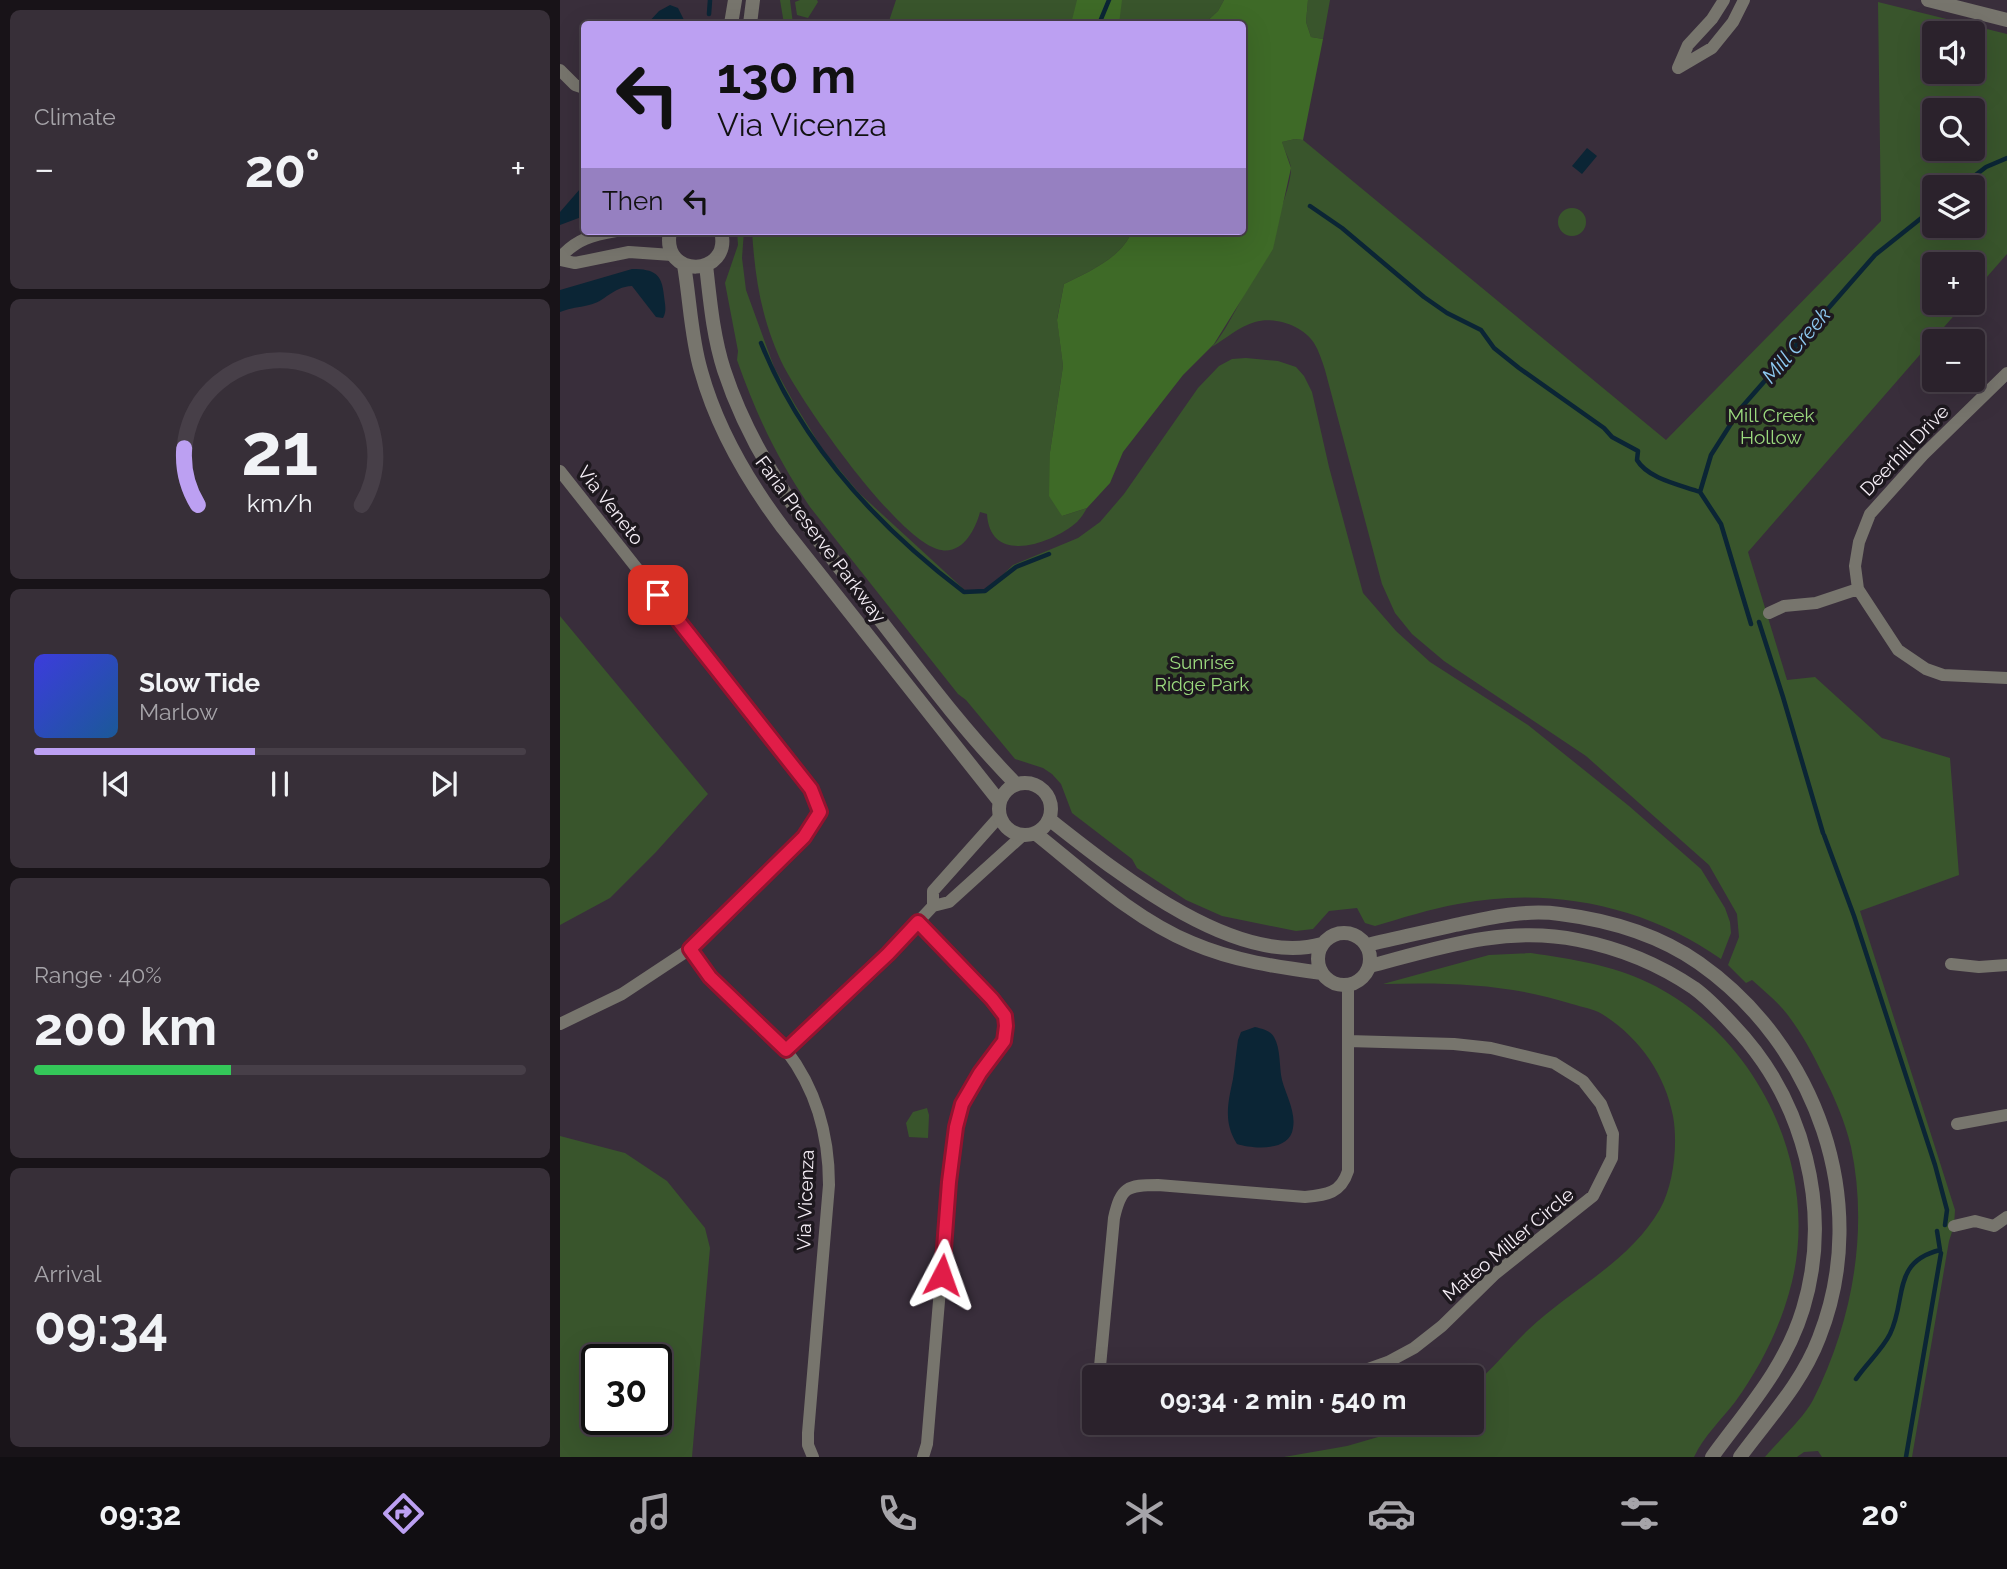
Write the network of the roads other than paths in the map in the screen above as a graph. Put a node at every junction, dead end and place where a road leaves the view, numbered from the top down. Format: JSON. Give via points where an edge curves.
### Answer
{"nodes":[{"id":1,"x":735,"y":0,"type":"edge"},
{"id":2,"x":752,"y":0,"type":"edge"},
{"id":3,"x":1724,"y":0,"type":"edge"},
{"id":4,"x":1744,"y":0,"type":"edge"},
{"id":5,"x":1928,"y":0,"type":"edge"},
{"id":6,"x":2007,"y":20,"type":"edge"},
{"id":7,"x":732,"y":21,"type":"edge"},
{"id":8,"x":750,"y":21,"type":"edge"},
{"id":9,"x":560,"y":70,"type":"edge"},
{"id":10,"x":581,"y":87,"type":"edge"},
{"id":11,"x":598,"y":235,"type":"edge"},
{"id":12,"x":669,"y":235,"type":"edge"},
{"id":13,"x":721,"y":235,"type":"edge"},
{"id":14,"x":672,"y":255,"type":"junction"},
{"id":15,"x":560,"y":259,"type":"edge"},
{"id":16,"x":684,"y":265,"type":"junction"},
{"id":17,"x":706,"y":265,"type":"junction"},
{"id":18,"x":2006,"y":376,"type":"edge"},
{"id":19,"x":560,"y":471,"type":"edge"},
{"id":20,"x":1858,"y":589,"type":"junction"},
{"id":21,"x":1769,"y":613,"type":"dead end"},
{"id":22,"x":2007,"y":678,"type":"edge"},
{"id":23,"x":1016,"y":783,"type":"junction"},
{"id":24,"x":999,"y":801,"type":"junction"},
{"id":25,"x":999,"y":817,"type":"junction"},
{"id":26,"x":1049,"y":820,"type":"junction"},
{"id":27,"x":1029,"y":834,"type":"junction"},
{"id":28,"x":933,"y":906,"type":"junction"},
{"id":29,"x":918,"y":922,"type":"junction"},
{"id":30,"x":1322,"y":944,"type":"junction"},
{"id":31,"x":1367,"y":945,"type":"junction"},
{"id":32,"x":690,"y":949,"type":"junction"},
{"id":33,"x":1951,"y":964,"type":"dead end"},
{"id":34,"x":2007,"y":965,"type":"edge"},
{"id":35,"x":1370,"y":967,"type":"junction"},
{"id":36,"x":1322,"y":973,"type":"junction"},
{"id":37,"x":1348,"y":985,"type":"junction"},
{"id":38,"x":560,"y":1024,"type":"edge"},
{"id":39,"x":1348,"y":1041,"type":"junction"},
{"id":40,"x":786,"y":1050,"type":"junction"},
{"id":41,"x":2007,"y":1115,"type":"edge"},
{"id":42,"x":1957,"y":1124,"type":"dead end"},
{"id":43,"x":2007,"y":1217,"type":"edge"},
{"id":44,"x":1954,"y":1226,"type":"dead end"},
{"id":45,"x":1100,"y":1365,"type":"edge"},
{"id":46,"x":1380,"y":1365,"type":"edge"},
{"id":47,"x":813,"y":1457,"type":"edge"},
{"id":48,"x":923,"y":1457,"type":"edge"},
{"id":49,"x":1712,"y":1457,"type":"edge"},
{"id":50,"x":1740,"y":1457,"type":"edge"}],
"edges":[{"from":1,"to":7,"type":"street"},
{"from":2,"to":8,"type":"street"},
{"from":3,"to":4,"type":"street","via":[[1688,45],[1678,68],[1712,48]]},
{"from":5,"to":6,"type":"street"},
{"from":9,"to":10,"type":"street"},
{"from":11,"to":15,"type":"street","via":[[570,246]]},
{"from":12,"to":14,"type":"street"},
{"from":13,"to":17,"type":"street","via":[[720,253]]},
{"from":14,"to":15,"type":"street","via":[[629,252],[575,263]]},
{"from":14,"to":16,"type":"street"},
{"from":16,"to":17,"type":"street"},
{"from":16,"to":24,"type":"street","name":"Faria Preserve Parkway","via":[[700,370],[744,471]]},
{"from":17,"to":23,"type":"street","name":"Faria Preserve Parkway","via":[[723,367],[756,448],[815,536],[951,712]]},
{"from":18,"to":20,"type":"street","name":"Deerhill Drive","via":[[1923,455],[1870,514],[1855,566]]},
{"from":19,"to":32,"type":"street","name":"Via Veneto","via":[[817,800],[820,812],[804,837]]},
{"from":20,"to":21,"type":"street"},
{"from":20,"to":22,"type":"street","via":[[1898,650],[1926,669],[1960,677]]},
{"from":23,"to":24,"type":"street"},
{"from":23,"to":26,"type":"street","via":[[1041,788],[1050,802]]},
{"from":24,"to":25,"type":"street"},
{"from":25,"to":27,"type":"street","via":[[1008,830]]},
{"from":25,"to":28,"type":"street","via":[[933,891]]},
{"from":26,"to":27,"type":"street"},
{"from":26,"to":30,"type":"street","via":[[1116,870],[1206,926],[1275,946],[1305,949]]},
{"from":27,"to":28,"type":"street","via":[[949,902]]},
{"from":27,"to":36,"type":"street","via":[[1156,925],[1191,943],[1258,964]]},
{"from":28,"to":29,"type":"street"},
{"from":29,"to":40,"type":"street"},
{"from":29,"to":48,"type":"street","via":[[992,999],[1005,1016],[1006,1026],[1004,1041],[962,1104],[956,1127]]},
{"from":30,"to":31,"type":"street","via":[[1333,934],[1347,932]]},
{"from":30,"to":36,"type":"street","via":[[1318,959]]},
{"from":31,"to":35,"type":"street"},
{"from":31,"to":50,"type":"street","via":[[1488,917],[1523,914],[1557,914],[1625,928],[1698,963],[1759,1016],[1784,1048],[1805,1084],[1831,1159],[1839,1215],[1837,1264],[1819,1339],[1792,1391]]},
{"from":32,"to":38,"type":"street","name":"Via Veneto","via":[[622,994]]},
{"from":32,"to":40,"type":"street","name":"Via Vicenza","via":[[710,977]]},
{"from":33,"to":34,"type":"street"},
{"from":35,"to":37,"type":"street","via":[[1361,979]]},
{"from":35,"to":49,"type":"street","via":[[1487,937],[1534,935],[1576,940],[1657,966],[1696,990],[1751,1044],[1793,1112],[1805,1152],[1813,1192],[1812,1273],[1790,1345],[1766,1388]]},
{"from":36,"to":37,"type":"street","via":[[1333,983]]},
{"from":37,"to":39,"type":"street"},
{"from":39,"to":45,"type":"street","via":[[1348,1171],[1337,1191],[1305,1197],[1139,1185],[1122,1193],[1114,1218]]},
{"from":39,"to":46,"type":"street","name":"Mateo Miller Circle","via":[[1454,1044],[1554,1063],[1583,1081],[1601,1104],[1613,1134],[1612,1158],[1593,1196],[1496,1274],[1442,1326],[1414,1348]]},
{"from":40,"to":47,"type":"street","name":"Via Vicenza","via":[[810,1089],[829,1157],[808,1433]]},
{"from":41,"to":42,"type":"street"},
{"from":43,"to":44,"type":"street","via":[[1994,1226],[1975,1221]]}]}
